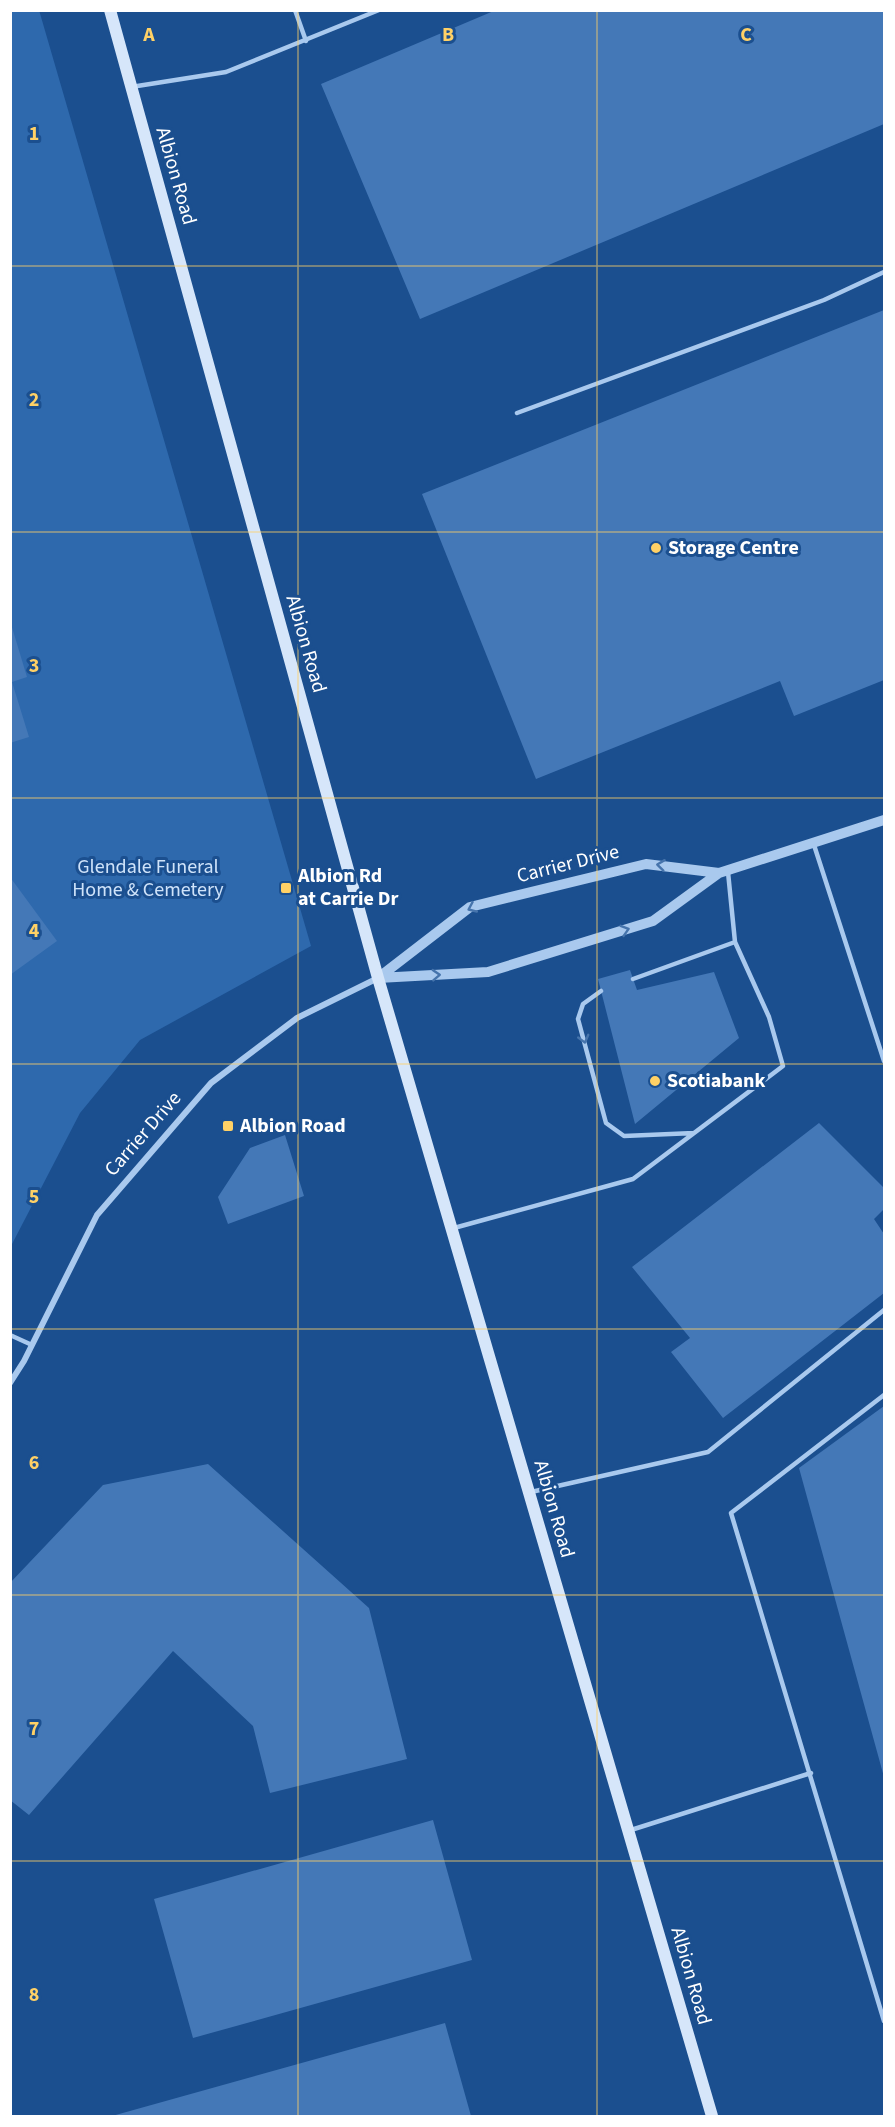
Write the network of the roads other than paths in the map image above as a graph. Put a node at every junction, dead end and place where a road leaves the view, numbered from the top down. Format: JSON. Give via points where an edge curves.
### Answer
{"nodes":[{"id":1,"x":110,"y":10,"type":"edge"},
{"id":2,"x":295,"y":10,"type":"edge"},
{"id":3,"x":379,"y":10,"type":"edge"},
{"id":4,"x":306,"y":41,"type":"junction"},
{"id":5,"x":131,"y":87,"type":"junction"},
{"id":6,"x":885,"y":272,"type":"edge"},
{"id":7,"x":517,"y":413,"type":"dead end"},
{"id":8,"x":885,"y":820,"type":"edge"},
{"id":9,"x":813,"y":842,"type":"junction"},
{"id":10,"x":723,"y":871,"type":"junction"},
{"id":11,"x":735,"y":942,"type":"junction"},
{"id":12,"x":378,"y":978,"type":"junction"},
{"id":13,"x":633,"y":979,"type":"dead end"},
{"id":14,"x":601,"y":991,"type":"dead end"},
{"id":15,"x":885,"y":1061,"type":"edge"},
{"id":16,"x":696,"y":1133,"type":"junction"},
{"id":17,"x":451,"y":1228,"type":"junction"},
{"id":18,"x":885,"y":1310,"type":"edge"},
{"id":19,"x":10,"y":1335,"type":"edge"},
{"id":20,"x":32,"y":1345,"type":"junction"},
{"id":21,"x":10,"y":1383,"type":"edge"},
{"id":22,"x":885,"y":1395,"type":"edge"},
{"id":23,"x":529,"y":1493,"type":"junction"},
{"id":24,"x":811,"y":1773,"type":"junction"},
{"id":25,"x":628,"y":1831,"type":"junction"},
{"id":26,"x":885,"y":2020,"type":"edge"},
{"id":27,"x":712,"y":2116,"type":"edge"}],
"edges":[{"from":1,"to":5,"type":"main road","name":"Albion Road"},
{"from":2,"to":4,"type":"lane"},
{"from":3,"to":4,"type":"lane"},
{"from":4,"to":5,"type":"lane","via":[[226,72]]},
{"from":5,"to":12,"type":"main road","name":"Albion Road"},
{"from":6,"to":7,"type":"lane","via":[[824,300]]},
{"from":8,"to":9,"type":"street","name":"Carrier Drive"},
{"from":9,"to":10,"type":"street","name":"Carrier Drive"},
{"from":9,"to":15,"type":"lane"},
{"from":10,"to":11,"type":"lane"},
{"from":12,"to":10,"type":"street","name":"Carrier Drive","one_way":true,"via":[[488,972],[653,921]]},
{"from":10,"to":12,"type":"street","name":"Carrier Drive","one_way":true,"via":[[646,864],[470,907]]},
{"from":11,"to":13,"type":"lane"},
{"from":11,"to":16,"type":"lane","via":[[769,1017],[783,1066]]},
{"from":12,"to":17,"type":"main road","name":"Albion Road"},
{"from":12,"to":20,"type":"street","name":"Carrier Drive","via":[[297,1018],[211,1083],[98,1215]]},
{"from":14,"to":16,"type":"lane","one_way":true,"via":[[583,1005],[578,1019],[606,1123],[624,1136]]},
{"from":16,"to":17,"type":"lane","via":[[633,1179]]},
{"from":17,"to":23,"type":"main road","name":"Albion Road"},
{"from":18,"to":23,"type":"lane","via":[[708,1452]]},
{"from":19,"to":20,"type":"lane"},
{"from":20,"to":21,"type":"street","name":"Carrier Drive"},
{"from":22,"to":24,"type":"lane","via":[[731,1513]]},
{"from":23,"to":25,"type":"main road","name":"Albion Road"},
{"from":24,"to":25,"type":"lane"},
{"from":24,"to":26,"type":"lane"},
{"from":25,"to":27,"type":"main road","name":"Albion Road"}]}
